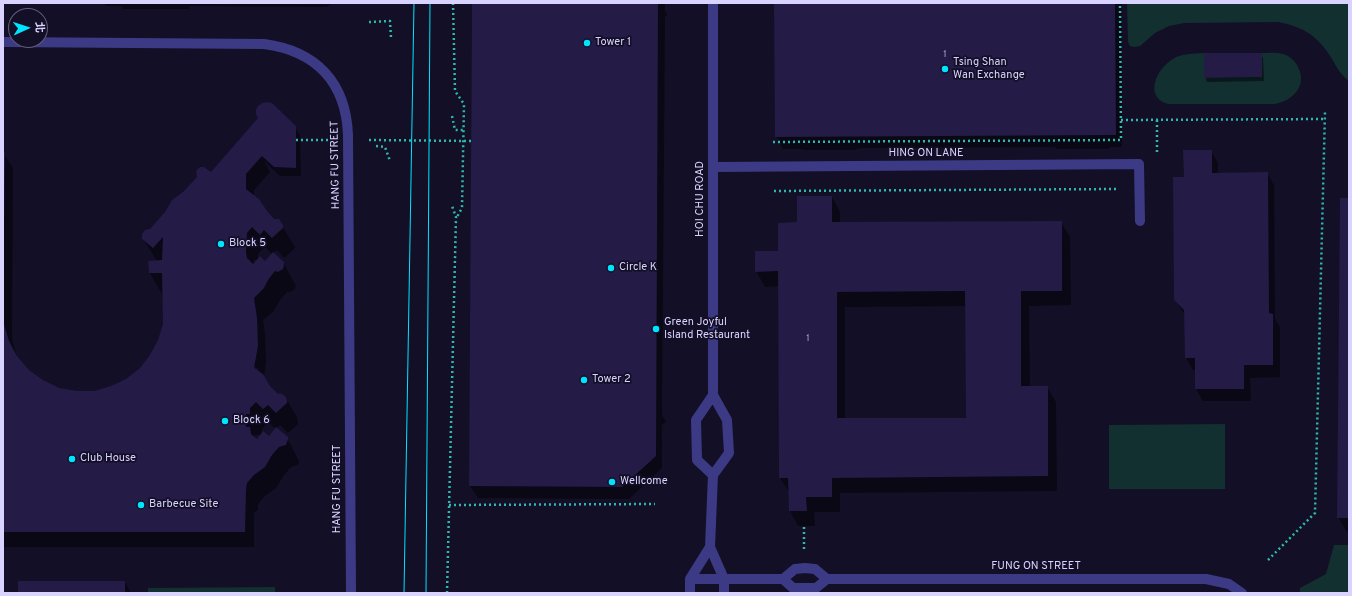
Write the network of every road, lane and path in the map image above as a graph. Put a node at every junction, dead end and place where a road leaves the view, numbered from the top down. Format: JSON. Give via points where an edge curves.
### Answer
{"nodes":[{"id":1,"x":453,"y":3,"type":"edge"},
{"id":2,"x":713,"y":3,"type":"edge"},
{"id":3,"x":1120,"y":3,"type":"edge"},
{"id":4,"x":369,"y":22,"type":"dead end"},
{"id":5,"x":391,"y":38,"type":"dead end"},
{"id":6,"x":3,"y":42,"type":"edge"},
{"id":7,"x":1324,"y":111,"type":"dead end"},
{"id":8,"x":452,"y":116,"type":"dead end"},
{"id":9,"x":1324,"y":119,"type":"junction"},
{"id":10,"x":1121,"y":120,"type":"junction"},
{"id":11,"x":463,"y":130,"type":"junction"},
{"id":12,"x":296,"y":140,"type":"dead end"},
{"id":13,"x":335,"y":140,"type":"dead end"},
{"id":14,"x":366,"y":140,"type":"dead end"},
{"id":15,"x":471,"y":141,"type":"dead end"},
{"id":16,"x":773,"y":142,"type":"dead end"},
{"id":17,"x":376,"y":146,"type":"dead end"},
{"id":18,"x":390,"y":161,"type":"dead end"},
{"id":19,"x":713,"y":166,"type":"junction"},
{"id":20,"x":1122,"y":189,"type":"dead end"},
{"id":21,"x":774,"y":191,"type":"dead end"},
{"id":22,"x":452,"y":206,"type":"dead end"},
{"id":23,"x":456,"y":217,"type":"junction"},
{"id":24,"x":1140,"y":221,"type":"dead end"},
{"id":25,"x":713,"y":395,"type":"junction"},
{"id":26,"x":713,"y":475,"type":"junction"},
{"id":27,"x":655,"y":504,"type":"dead end"},
{"id":28,"x":449,"y":505,"type":"junction"},
{"id":29,"x":710,"y":547,"type":"junction"},
{"id":30,"x":1268,"y":560,"type":"dead end"},
{"id":31,"x":690,"y":579,"type":"junction"},
{"id":32,"x":724,"y":579,"type":"junction"},
{"id":33,"x":783,"y":579,"type":"junction"},
{"id":34,"x":827,"y":579,"type":"junction"},
{"id":35,"x":351,"y":593,"type":"edge"},
{"id":36,"x":447,"y":593,"type":"edge"},
{"id":37,"x":690,"y":593,"type":"edge"},
{"id":38,"x":724,"y":593,"type":"edge"},
{"id":39,"x":1242,"y":593,"type":"edge"}],
"edges":[{"from":1,"to":11,"type":"path","via":[[455,91],[464,104]]},
{"from":2,"to":19,"type":"street","name":"HOI CHU ROAD"},
{"from":3,"to":10,"type":"path"},
{"from":4,"to":5,"type":"path","via":[[390,21]]},
{"from":6,"to":35,"type":"street","name":"HANG FU STREET","via":[[264,44],[304,55],[334,83],[348,122]]},
{"from":7,"to":9,"type":"path"},
{"from":8,"to":11,"type":"path","via":[[455,130]]},
{"from":9,"to":10,"type":"path"},
{"from":9,"to":30,"type":"path","via":[[1315,513]]},
{"from":10,"to":16,"type":"path","via":[[1122,140]]},
{"from":11,"to":23,"type":"path","via":[[462,208]]},
{"from":12,"to":13,"type":"path"},
{"from":14,"to":15,"type":"path"},
{"from":17,"to":18,"type":"path","via":[[385,147]]},
{"from":19,"to":24,"type":"street","name":"HING ON LANE","via":[[1139,164]]},
{"from":19,"to":25,"type":"street","name":"HOI CHU ROAD"},
{"from":20,"to":21,"type":"path"},
{"from":22,"to":23,"type":"path"},
{"from":23,"to":28,"type":"path"},
{"from":25,"to":26,"type":"street","name":"HOI CHU ROAD","via":[[727,420],[729,453]]},
{"from":25,"to":26,"type":"street","via":[[696,420],[697,460]]},
{"from":26,"to":29,"type":"street"},
{"from":27,"to":28,"type":"path"},
{"from":28,"to":36,"type":"path"},
{"from":29,"to":31,"type":"street"},
{"from":29,"to":32,"type":"street"},
{"from":31,"to":32,"type":"street","name":"FUNG ON STREET"},
{"from":31,"to":37,"type":"street"},
{"from":32,"to":33,"type":"street","name":"FUNG ON STREET"},
{"from":32,"to":38,"type":"street"},
{"from":33,"to":34,"type":"street","name":"FUNG ON STREET","via":[[793,588],[816,588]]},
{"from":33,"to":34,"type":"street","via":[[795,568],[814,569]]},
{"from":34,"to":39,"type":"street","name":"FUNG ON STREET","via":[[1206,579],[1229,584]]}]}
